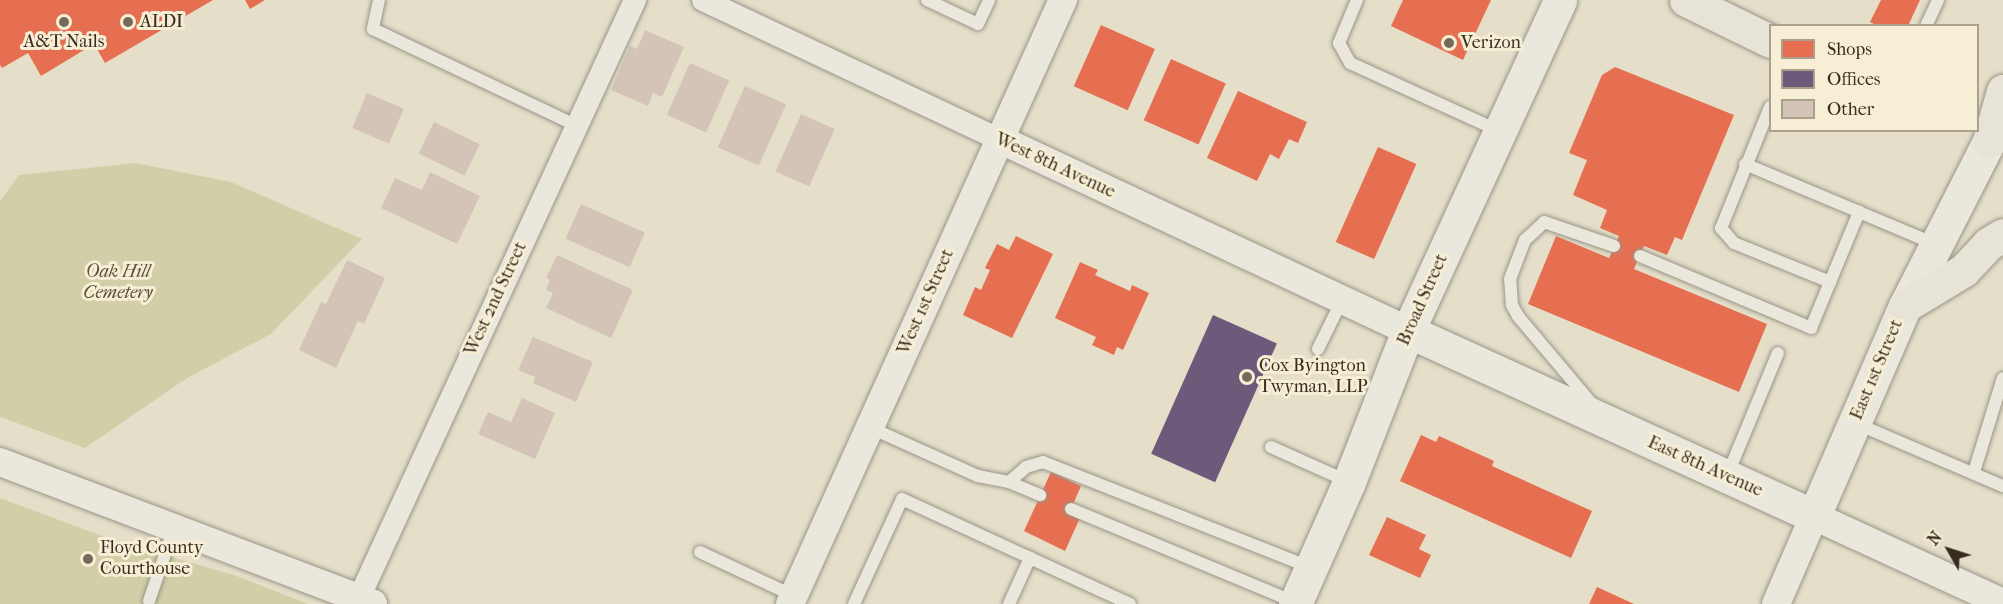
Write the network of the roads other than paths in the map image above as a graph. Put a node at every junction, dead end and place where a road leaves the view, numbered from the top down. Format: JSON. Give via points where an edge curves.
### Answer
{"nodes":[{"id":1,"x":379,"y":0,"type":"edge"},
{"id":2,"x":635,"y":0,"type":"edge"},
{"id":3,"x":703,"y":0,"type":"edge"},
{"id":4,"x":927,"y":0,"type":"edge"},
{"id":5,"x":989,"y":0,"type":"edge"},
{"id":6,"x":1063,"y":0,"type":"edge"},
{"id":7,"x":1357,"y":0,"type":"edge"},
{"id":8,"x":1560,"y":0,"type":"edge"},
{"id":9,"x":1686,"y":0,"type":"edge"},
{"id":10,"x":1938,"y":0,"type":"edge"},
{"id":11,"x":734,"y":7,"type":"edge"},
{"id":12,"x":1927,"y":24,"type":"edge"},
{"id":13,"x":1769,"y":41,"type":"edge"},
{"id":14,"x":2003,"y":91,"type":"edge"},
{"id":15,"x":1769,"y":108,"type":"edge"},
{"id":16,"x":575,"y":125,"type":"junction"},
{"id":17,"x":1500,"y":131,"type":"junction"},
{"id":18,"x":999,"y":139,"type":"junction"},
{"id":19,"x":1986,"y":139,"type":"edge"},
{"id":20,"x":1745,"y":164,"type":"junction"},
{"id":21,"x":1858,"y":212,"type":"junction"},
{"id":22,"x":2003,"y":235,"type":"edge"},
{"id":23,"x":1936,"y":244,"type":"junction"},
{"id":24,"x":1614,"y":246,"type":"dead end"},
{"id":25,"x":1640,"y":256,"type":"dead end"},
{"id":26,"x":1830,"y":282,"type":"junction"},
{"id":27,"x":1342,"y":300,"type":"junction"},
{"id":28,"x":1905,"y":306,"type":"junction"},
{"id":29,"x":1408,"y":331,"type":"junction"},
{"id":30,"x":1318,"y":349,"type":"dead end"},
{"id":31,"x":1778,"y":353,"type":"dead end"},
{"id":32,"x":2003,"y":378,"type":"edge"},
{"id":33,"x":1609,"y":423,"type":"junction"},
{"id":34,"x":1854,"y":423,"type":"junction"},
{"id":35,"x":871,"y":428,"type":"junction"},
{"id":36,"x":1271,"y":447,"type":"dead end"},
{"id":37,"x":0,"y":462,"type":"edge"},
{"id":38,"x":1974,"y":472,"type":"junction"},
{"id":39,"x":1727,"y":477,"type":"junction"},
{"id":40,"x":1009,"y":482,"type":"junction"},
{"id":41,"x":1349,"y":482,"type":"junction"},
{"id":42,"x":2003,"y":486,"type":"edge"},
{"id":43,"x":1040,"y":495,"type":"dead end"},
{"id":44,"x":1071,"y":509,"type":"dead end"},
{"id":45,"x":1814,"y":516,"type":"junction"},
{"id":46,"x":174,"y":527,"type":"junction"},
{"id":47,"x":700,"y":552,"type":"dead end"},
{"id":48,"x":1030,"y":558,"type":"junction"},
{"id":49,"x":1312,"y":569,"type":"junction"},
{"id":50,"x":792,"y":600,"type":"edge"},
{"id":51,"x":149,"y":601,"type":"dead end"},
{"id":52,"x":366,"y":601,"type":"edge"},
{"id":53,"x":1295,"y":603,"type":"edge"},
{"id":54,"x":2003,"y":603,"type":"edge"},
{"id":55,"x":854,"y":604,"type":"edge"},
{"id":56,"x":1008,"y":604,"type":"edge"},
{"id":57,"x":1130,"y":604,"type":"edge"},
{"id":58,"x":1776,"y":604,"type":"edge"}],
"edges":[{"from":1,"to":16,"type":"lane","via":[[373,29]]},
{"from":2,"to":16,"type":"street","name":"West 2nd Street"},
{"from":3,"to":11,"type":"street","name":"West 8th Avenue"},
{"from":4,"to":5,"type":"lane","via":[[978,24]]},
{"from":6,"to":18,"type":"street","name":"West 1st Street"},
{"from":7,"to":17,"type":"lane","via":[[1339,43],[1350,63]]},
{"from":8,"to":17,"type":"main road","name":"Broad Street"},
{"from":9,"to":13,"type":"main road"},
{"from":10,"to":12,"type":"lane"},
{"from":11,"to":18,"type":"street","name":"West 8th Avenue"},
{"from":14,"to":19,"type":"main road"},
{"from":15,"to":20,"type":"lane"},
{"from":16,"to":52,"type":"street","name":"West 2nd Street"},
{"from":17,"to":29,"type":"main road","name":"Broad Street"},
{"from":18,"to":27,"type":"street","name":"West 8th Avenue"},
{"from":18,"to":35,"type":"street","name":"West 1st Street"},
{"from":19,"to":23,"type":"main road","name":"East 1st Street"},
{"from":20,"to":21,"type":"lane"},
{"from":20,"to":26,"type":"lane","via":[[1723,216],[1721,228],[1727,237]]},
{"from":21,"to":23,"type":"lane"},
{"from":21,"to":26,"type":"lane"},
{"from":22,"to":28,"type":"main road","via":[[1988,244],[1964,270]]},
{"from":23,"to":28,"type":"main road","name":"East 1st Street"},
{"from":24,"to":33,"type":"lane","via":[[1544,222],[1525,240],[1510,279],[1512,305],[1518,316]]},
{"from":25,"to":26,"type":"lane","via":[[1812,328]]},
{"from":27,"to":29,"type":"street","name":"West 8th Avenue"},
{"from":27,"to":30,"type":"lane"},
{"from":28,"to":34,"type":"main road","name":"East 1st Street"},
{"from":29,"to":33,"type":"main road","name":"East 8th Avenue"},
{"from":29,"to":41,"type":"main road","name":"Broad Street"},
{"from":31,"to":39,"type":"lane"},
{"from":32,"to":38,"type":"lane"},
{"from":33,"to":39,"type":"main road","name":"East 8th Avenue"},
{"from":34,"to":38,"type":"lane"},
{"from":34,"to":45,"type":"main road","name":"East 1st Street"},
{"from":35,"to":40,"type":"lane","via":[[978,476]]},
{"from":35,"to":50,"type":"street","name":"West 1st Street"},
{"from":36,"to":41,"type":"lane"},
{"from":37,"to":46,"type":"street"},
{"from":38,"to":42,"type":"lane"},
{"from":39,"to":45,"type":"main road","name":"East 8th Avenue"},
{"from":40,"to":43,"type":"lane"},
{"from":40,"to":49,"type":"lane","via":[[1026,467],[1043,462]]},
{"from":41,"to":49,"type":"main road","name":"Broad Street"},
{"from":44,"to":53,"type":"lane"},
{"from":45,"to":54,"type":"street","name":"East 8th Avenue"},
{"from":45,"to":58,"type":"street","name":"East 1st Street"},
{"from":46,"to":51,"type":"lane"},
{"from":46,"to":52,"type":"street"},
{"from":47,"to":50,"type":"lane"},
{"from":48,"to":55,"type":"lane","via":[[902,499]]},
{"from":48,"to":56,"type":"lane"},
{"from":48,"to":57,"type":"lane"},
{"from":49,"to":53,"type":"main road","name":"Broad Street"}]}
